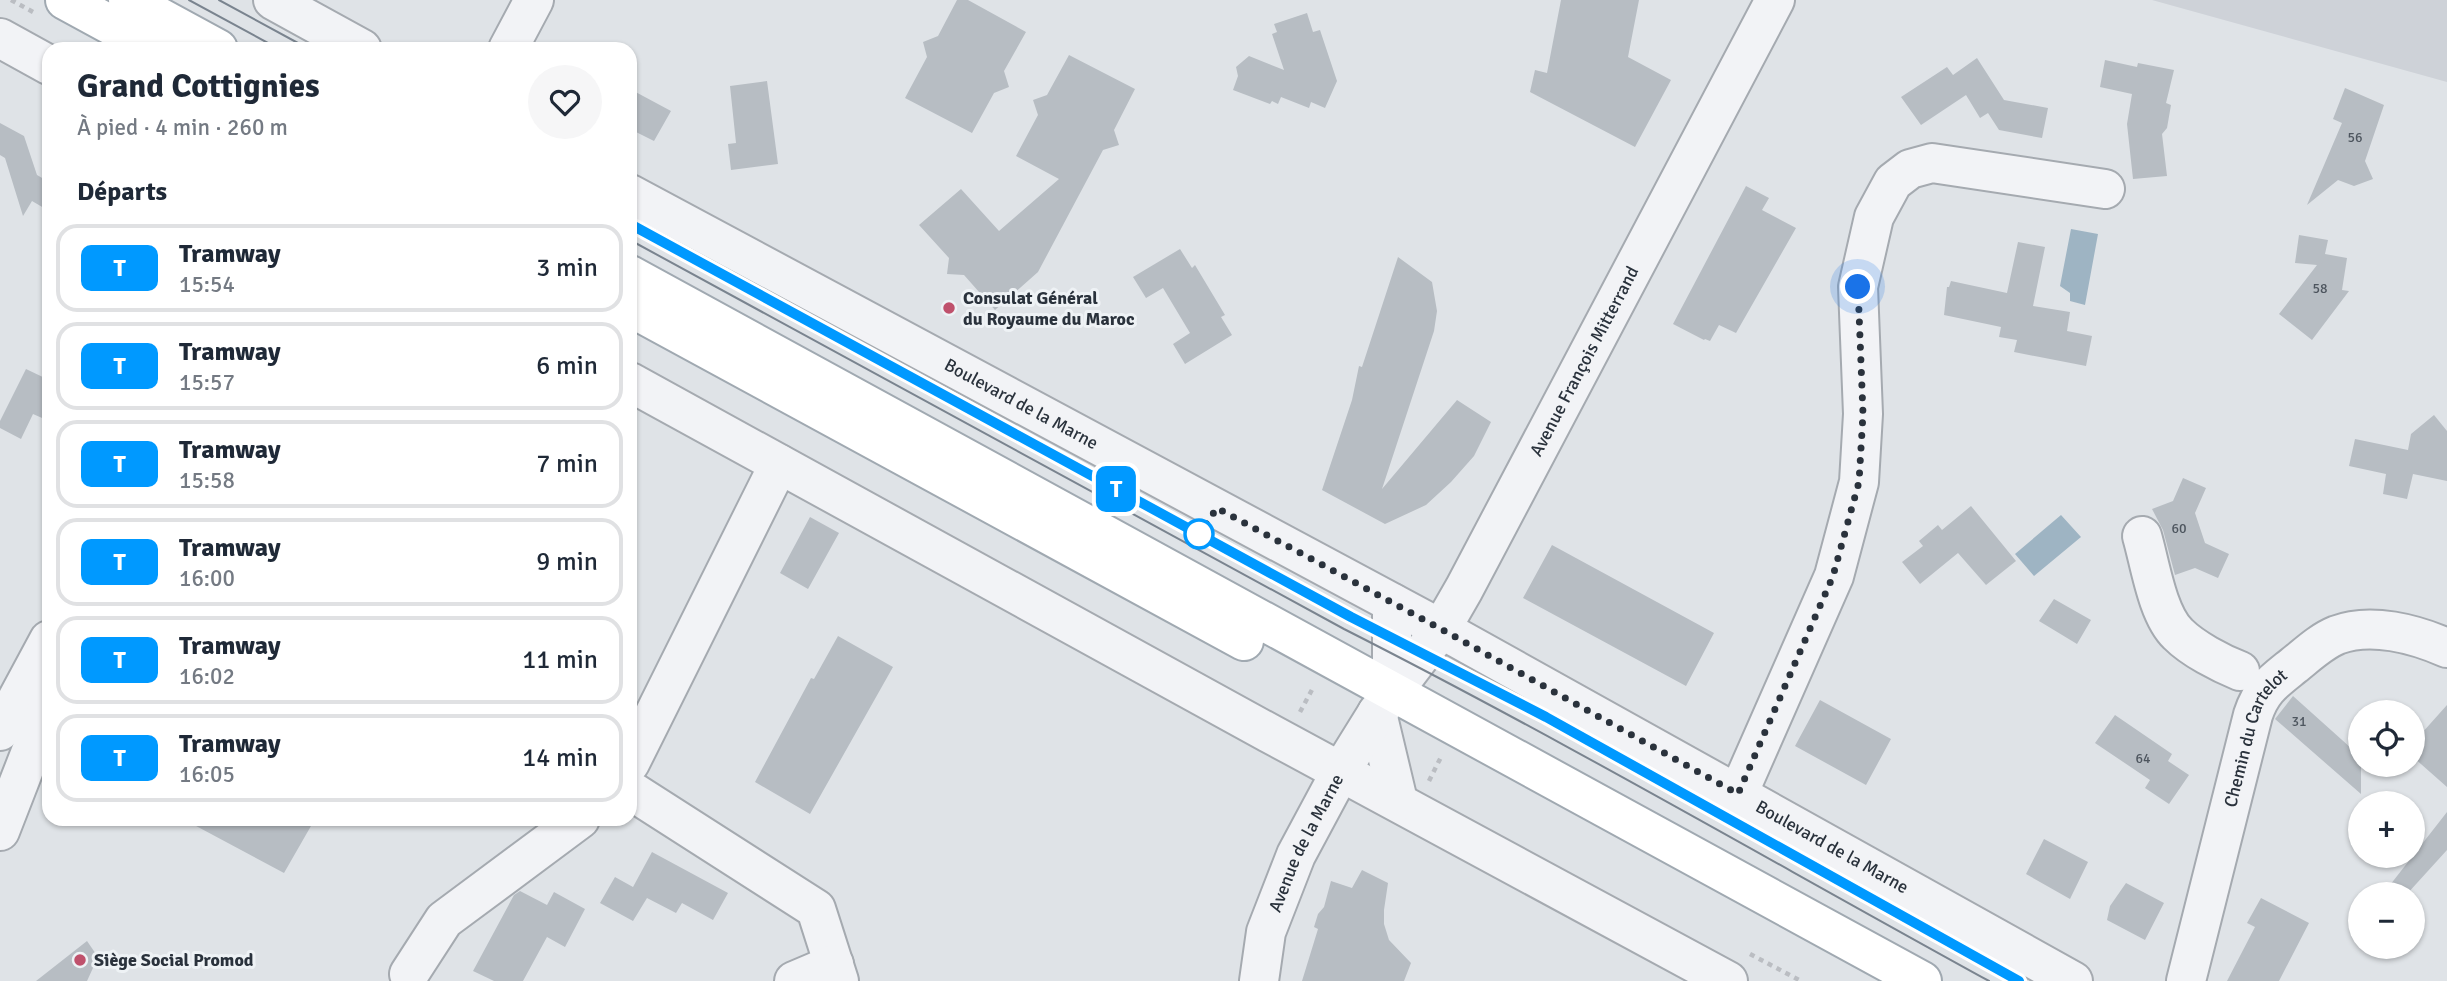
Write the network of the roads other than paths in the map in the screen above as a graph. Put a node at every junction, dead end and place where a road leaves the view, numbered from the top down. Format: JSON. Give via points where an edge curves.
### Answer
{"nodes":[{"id":1,"x":65,"y":0,"type":"edge"},
{"id":2,"x":128,"y":0,"type":"edge"},
{"id":3,"x":273,"y":0,"type":"edge"},
{"id":4,"x":534,"y":0,"type":"edge"},
{"id":5,"x":1775,"y":0,"type":"edge"},
{"id":6,"x":0,"y":38,"type":"edge"},
{"id":7,"x":142,"y":42,"type":"edge"},
{"id":8,"x":205,"y":42,"type":"edge"},
{"id":9,"x":349,"y":42,"type":"edge"},
{"id":10,"x":512,"y":42,"type":"edge"},
{"id":11,"x":42,"y":61,"type":"edge"},
{"id":12,"x":2105,"y":189,"type":"dead end"},
{"id":13,"x":637,"y":198,"type":"edge"},
{"id":14,"x":637,"y":279,"type":"edge"},
{"id":15,"x":637,"y":311,"type":"edge"},
{"id":16,"x":637,"y":386,"type":"edge"},
{"id":17,"x":779,"y":464,"type":"junction"},
{"id":18,"x":2142,"y":536,"type":"dead end"},
{"id":19,"x":1392,"y":603,"type":"junction"},
{"id":20,"x":1441,"y":629,"type":"junction"},
{"id":21,"x":2447,"y":648,"type":"edge"},
{"id":22,"x":42,"y":653,"type":"edge"},
{"id":23,"x":2240,"y":671,"type":"dead end"},
{"id":24,"x":1384,"y":702,"type":"junction"},
{"id":25,"x":42,"y":723,"type":"edge"},
{"id":26,"x":0,"y":731,"type":"edge"},
{"id":27,"x":637,"y":749,"type":"edge"},
{"id":28,"x":1341,"y":771,"type":"junction"},
{"id":29,"x":637,"y":794,"type":"edge"},
{"id":30,"x":1738,"y":794,"type":"junction"},
{"id":31,"x":1398,"y":801,"type":"junction"},
{"id":32,"x":571,"y":826,"type":"edge"},
{"id":33,"x":0,"y":831,"type":"edge"},
{"id":34,"x":836,"y":973,"type":"edge"},
{"id":35,"x":409,"y":974,"type":"dead end"},
{"id":36,"x":794,"y":981,"type":"edge"},
{"id":37,"x":1259,"y":981,"type":"edge"},
{"id":38,"x":1728,"y":981,"type":"edge"},
{"id":39,"x":1867,"y":981,"type":"edge"},
{"id":40,"x":1922,"y":981,"type":"edge"},
{"id":41,"x":2073,"y":981,"type":"edge"},
{"id":42,"x":2186,"y":981,"type":"edge"}],
"edges":[{"from":1,"to":7,"type":"main road"},
{"from":2,"to":8,"type":"main road"},
{"from":3,"to":9,"type":"street"},
{"from":4,"to":10,"type":"street"},
{"from":5,"to":20,"type":"street","name":"Avenue François Mitterrand"},
{"from":6,"to":11,"type":"street"},
{"from":12,"to":30,"type":"street","via":[[1932,163],[1910,169],[1893,182],[1874,218],[1858,287],[1863,414],[1859,482],[1833,576]]},
{"from":13,"to":19,"type":"street","name":"Boulevard de la Marne"},
{"from":14,"to":24,"type":"main road"},
{"from":15,"to":24,"type":"main road"},
{"from":16,"to":17,"type":"street"},
{"from":17,"to":27,"type":"street"},
{"from":17,"to":28,"type":"street"},
{"from":18,"to":23,"type":"street","via":[[2164,613],[2177,634]]},
{"from":19,"to":20,"type":"street","name":"Boulevard de la Marne"},
{"from":19,"to":24,"type":"street"},
{"from":20,"to":24,"type":"street","name":"Avenue François Mitterrand"},
{"from":20,"to":30,"type":"street","name":"Boulevard de la Marne"},
{"from":21,"to":42,"type":"street","name":"Chemin du Cartelot","via":[[2413,636],[2354,630],[2320,644],[2266,688],[2253,715]]},
{"from":22,"to":26,"type":"street"},
{"from":24,"to":28,"type":"street","name":"Avenue de la Marne"},
{"from":24,"to":31,"type":"street"},
{"from":24,"to":39,"type":"main road"},
{"from":24,"to":40,"type":"main road"},
{"from":25,"to":33,"type":"street"},
{"from":28,"to":31,"type":"street"},
{"from":28,"to":37,"type":"street","name":"Avenue de la Marne","via":[[1282,887],[1266,932]]},
{"from":29,"to":34,"type":"street","via":[[817,909]]},
{"from":30,"to":41,"type":"street","name":"Boulevard de la Marne"},
{"from":31,"to":38,"type":"street"},
{"from":32,"to":35,"type":"street","via":[[444,920]]},
{"from":34,"to":36,"type":"street"}]}
